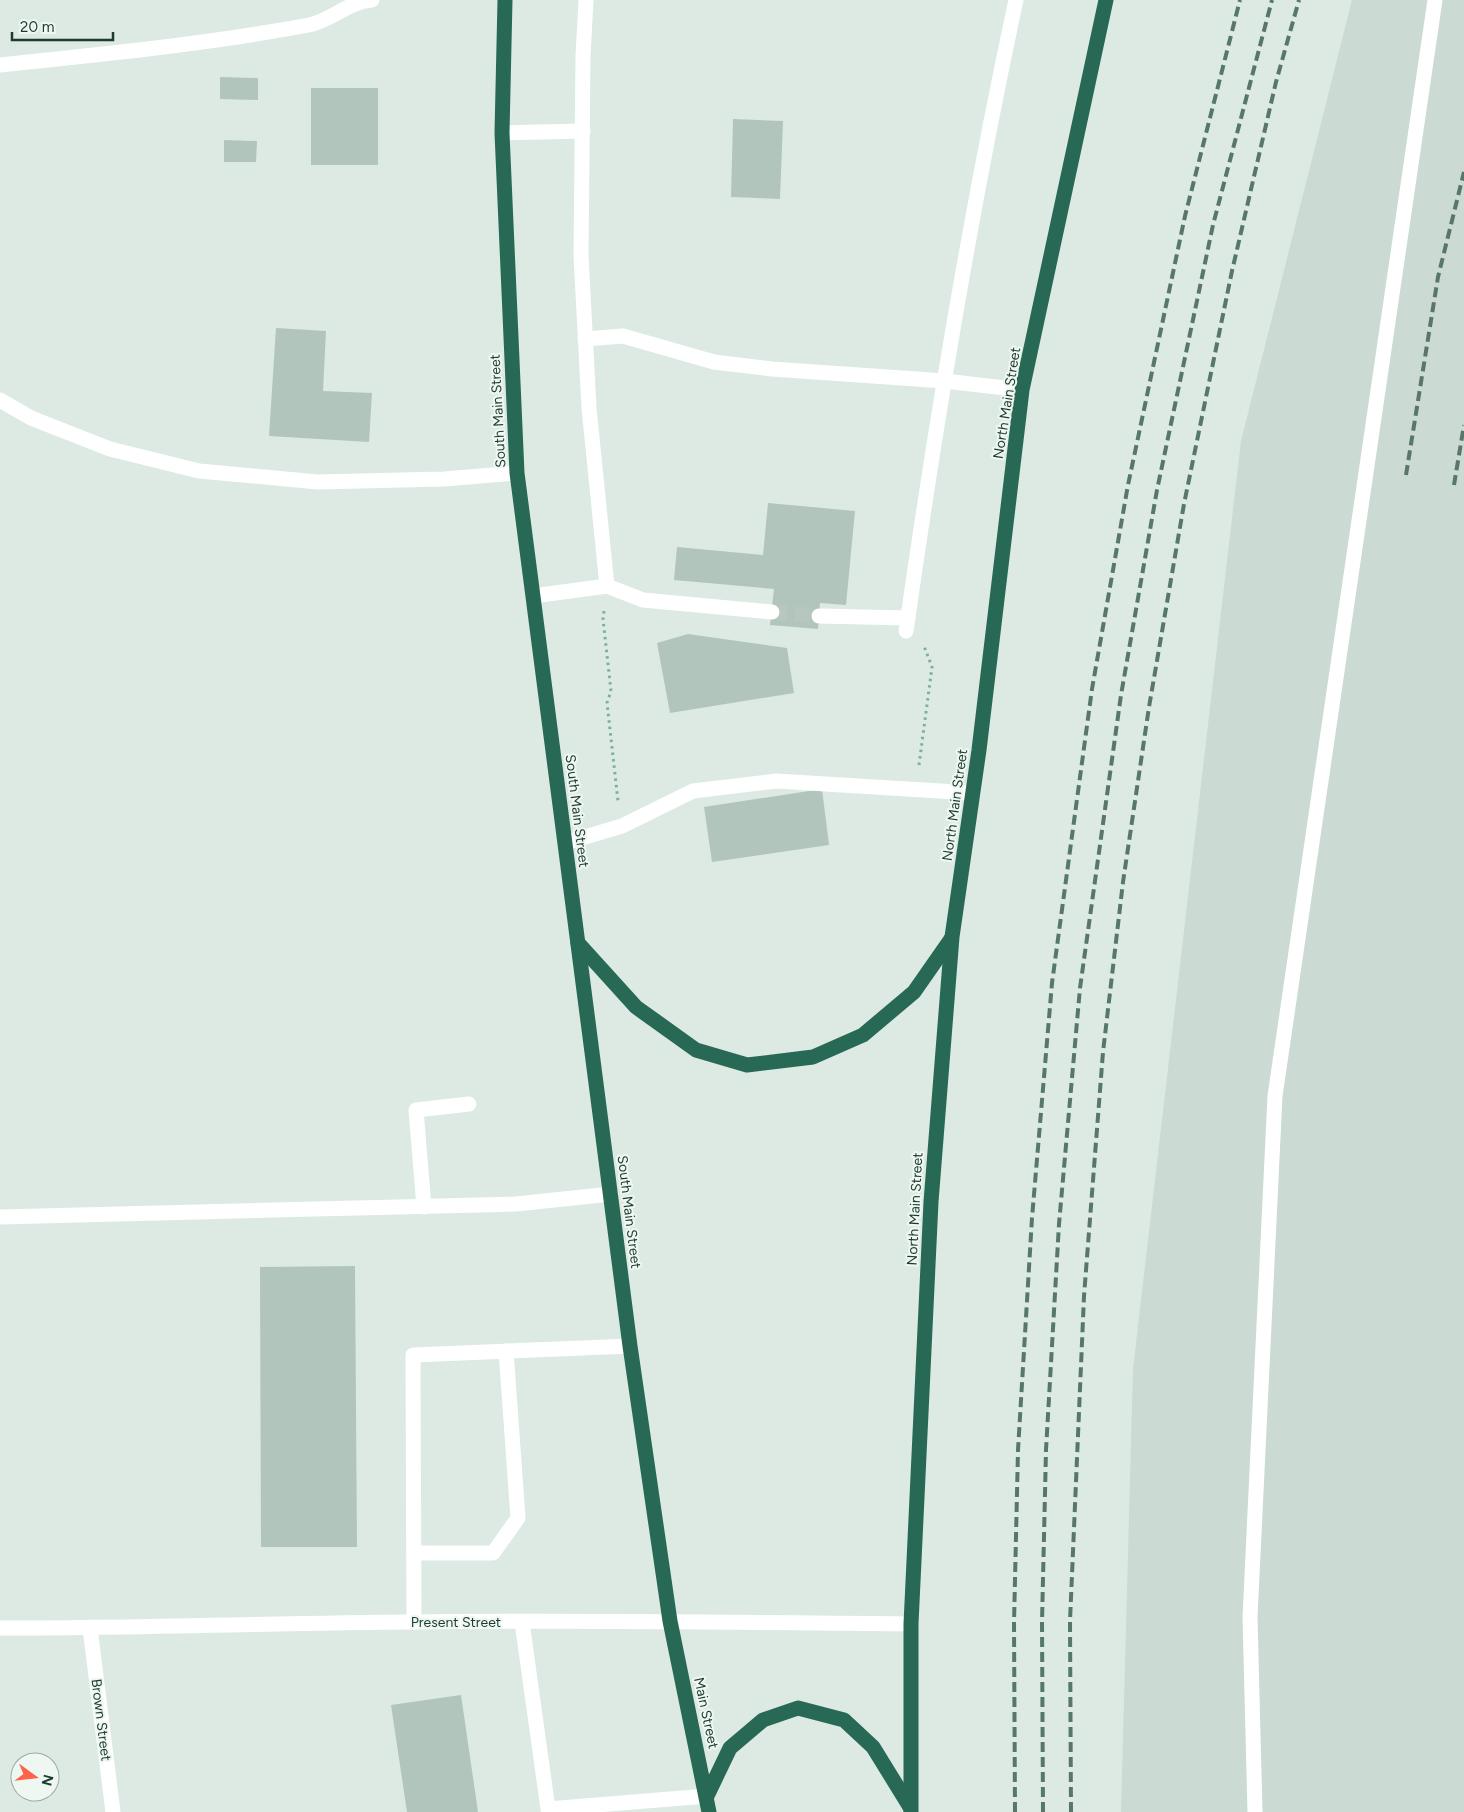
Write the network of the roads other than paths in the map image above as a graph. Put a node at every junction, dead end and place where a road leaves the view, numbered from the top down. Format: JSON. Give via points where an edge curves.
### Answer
{"nodes":[{"id":1,"x":372,"y":0,"type":"edge"},
{"id":2,"x":505,"y":0,"type":"edge"},
{"id":3,"x":586,"y":0,"type":"edge"},
{"id":4,"x":1016,"y":0,"type":"edge"},
{"id":5,"x":1106,"y":0,"type":"edge"},
{"id":6,"x":1435,"y":0,"type":"edge"},
{"id":7,"x":0,"y":65,"type":"edge"},
{"id":8,"x":582,"y":131,"type":"junction"},
{"id":9,"x":502,"y":133,"type":"junction"},
{"id":10,"x":585,"y":339,"type":"junction"},
{"id":11,"x":944,"y":381,"type":"junction"},
{"id":12,"x":1022,"y":390,"type":"junction"},
{"id":13,"x":0,"y":400,"type":"edge"},
{"id":14,"x":516,"y":473,"type":"junction"},
{"id":15,"x":607,"y":586,"type":"junction"},
{"id":16,"x":533,"y":596,"type":"junction"},
{"id":17,"x":772,"y":612,"type":"tunnel mouth"},
{"id":18,"x":819,"y":616,"type":"tunnel mouth"},
{"id":19,"x":973,"y":793,"type":"junction"},
{"id":20,"x":565,"y":843,"type":"junction"},
{"id":21,"x":952,"y":937,"type":"junction"},
{"id":22,"x":578,"y":943,"type":"junction"},
{"id":23,"x":469,"y":1104,"type":"dead end"},
{"id":24,"x":611,"y":1194,"type":"junction"},
{"id":25,"x":424,"y":1206,"type":"junction"},
{"id":26,"x":0,"y":1217,"type":"edge"},
{"id":27,"x":630,"y":1346,"type":"junction"},
{"id":28,"x":506,"y":1351,"type":"junction"},
{"id":29,"x":414,"y":1553,"type":"junction"},
{"id":30,"x":670,"y":1621,"type":"junction"},
{"id":31,"x":414,"y":1622,"type":"junction"},
{"id":32,"x":522,"y":1622,"type":"junction"},
{"id":33,"x":911,"y":1624,"type":"junction"},
{"id":34,"x":0,"y":1628,"type":"edge"},
{"id":35,"x":90,"y":1628,"type":"junction"},
{"id":36,"x":707,"y":1796,"type":"junction"},
{"id":37,"x":910,"y":1810,"type":"edge"},
{"id":38,"x":113,"y":1812,"type":"edge"},
{"id":39,"x":709,"y":1812,"type":"edge"},
{"id":40,"x":1256,"y":1812,"type":"edge"}],
"edges":[{"from":1,"to":7,"type":"street","via":[[360,1],[312,25],[193,44]]},
{"from":2,"to":9,"type":"highway","name":"South Main Street"},
{"from":3,"to":8,"type":"street"},
{"from":4,"to":11,"type":"street","via":[[991,115]]},
{"from":5,"to":12,"type":"highway","name":"North Main Street"},
{"from":6,"to":40,"type":"street","via":[[1274,1096],[1250,1616]]},
{"from":8,"to":9,"type":"street"},
{"from":8,"to":10,"type":"street","via":[[581,255]]},
{"from":9,"to":14,"type":"highway","name":"South Main Street"},
{"from":10,"to":11,"type":"street","via":[[622,336],[714,362],[753,367]]},
{"from":10,"to":15,"type":"street"},
{"from":11,"to":12,"type":"street"},
{"from":11,"to":18,"type":"street","via":[[907,624]]},
{"from":12,"to":19,"type":"highway","name":"North Main Street"},
{"from":13,"to":14,"type":"street","via":[[31,418],[110,449],[199,471],[318,482],[444,479]]},
{"from":14,"to":16,"type":"highway","name":"South Main Street"},
{"from":15,"to":16,"type":"street"},
{"from":15,"to":17,"type":"street","via":[[643,600]]},
{"from":16,"to":20,"type":"highway","name":"South Main Street"},
{"from":19,"to":20,"type":"street","via":[[776,781],[693,791],[622,826]]},
{"from":19,"to":21,"type":"highway","name":"North Main Street"},
{"from":20,"to":22,"type":"highway","name":"South Main Street"},
{"from":21,"to":22,"type":"highway","via":[[914,992],[863,1035],[813,1057],[747,1065],[696,1050],[636,1007]]},
{"from":21,"to":33,"type":"highway","name":"North Main Street","via":[[931,1202]]},
{"from":22,"to":24,"type":"highway","name":"South Main Street"},
{"from":23,"to":25,"type":"street","via":[[416,1110]]},
{"from":24,"to":25,"type":"street","via":[[516,1204]]},
{"from":24,"to":27,"type":"highway","name":"South Main Street"},
{"from":25,"to":26,"type":"street"},
{"from":27,"to":28,"type":"street"},
{"from":27,"to":30,"type":"highway","name":"South Main Street"},
{"from":28,"to":29,"type":"street","via":[[518,1518],[493,1553]]},
{"from":28,"to":29,"type":"street","via":[[413,1355]]},
{"from":29,"to":31,"type":"street"},
{"from":30,"to":32,"type":"street","name":"Present Street"},
{"from":30,"to":33,"type":"street","name":"Present Street"},
{"from":30,"to":36,"type":"highway","name":"Main Street"},
{"from":31,"to":32,"type":"street","name":"Present Street"},
{"from":31,"to":35,"type":"street","name":"Present Street"},
{"from":32,"to":36,"type":"street","via":[[548,1809]]},
{"from":33,"to":37,"type":"highway"},
{"from":34,"to":35,"type":"street","name":"Present Street"},
{"from":35,"to":38,"type":"street","name":"Brown Street"},
{"from":36,"to":37,"type":"highway","via":[[730,1748],[763,1720],[798,1708],[844,1720],[873,1747]]},
{"from":36,"to":39,"type":"highway","name":"Main Street"}]}
